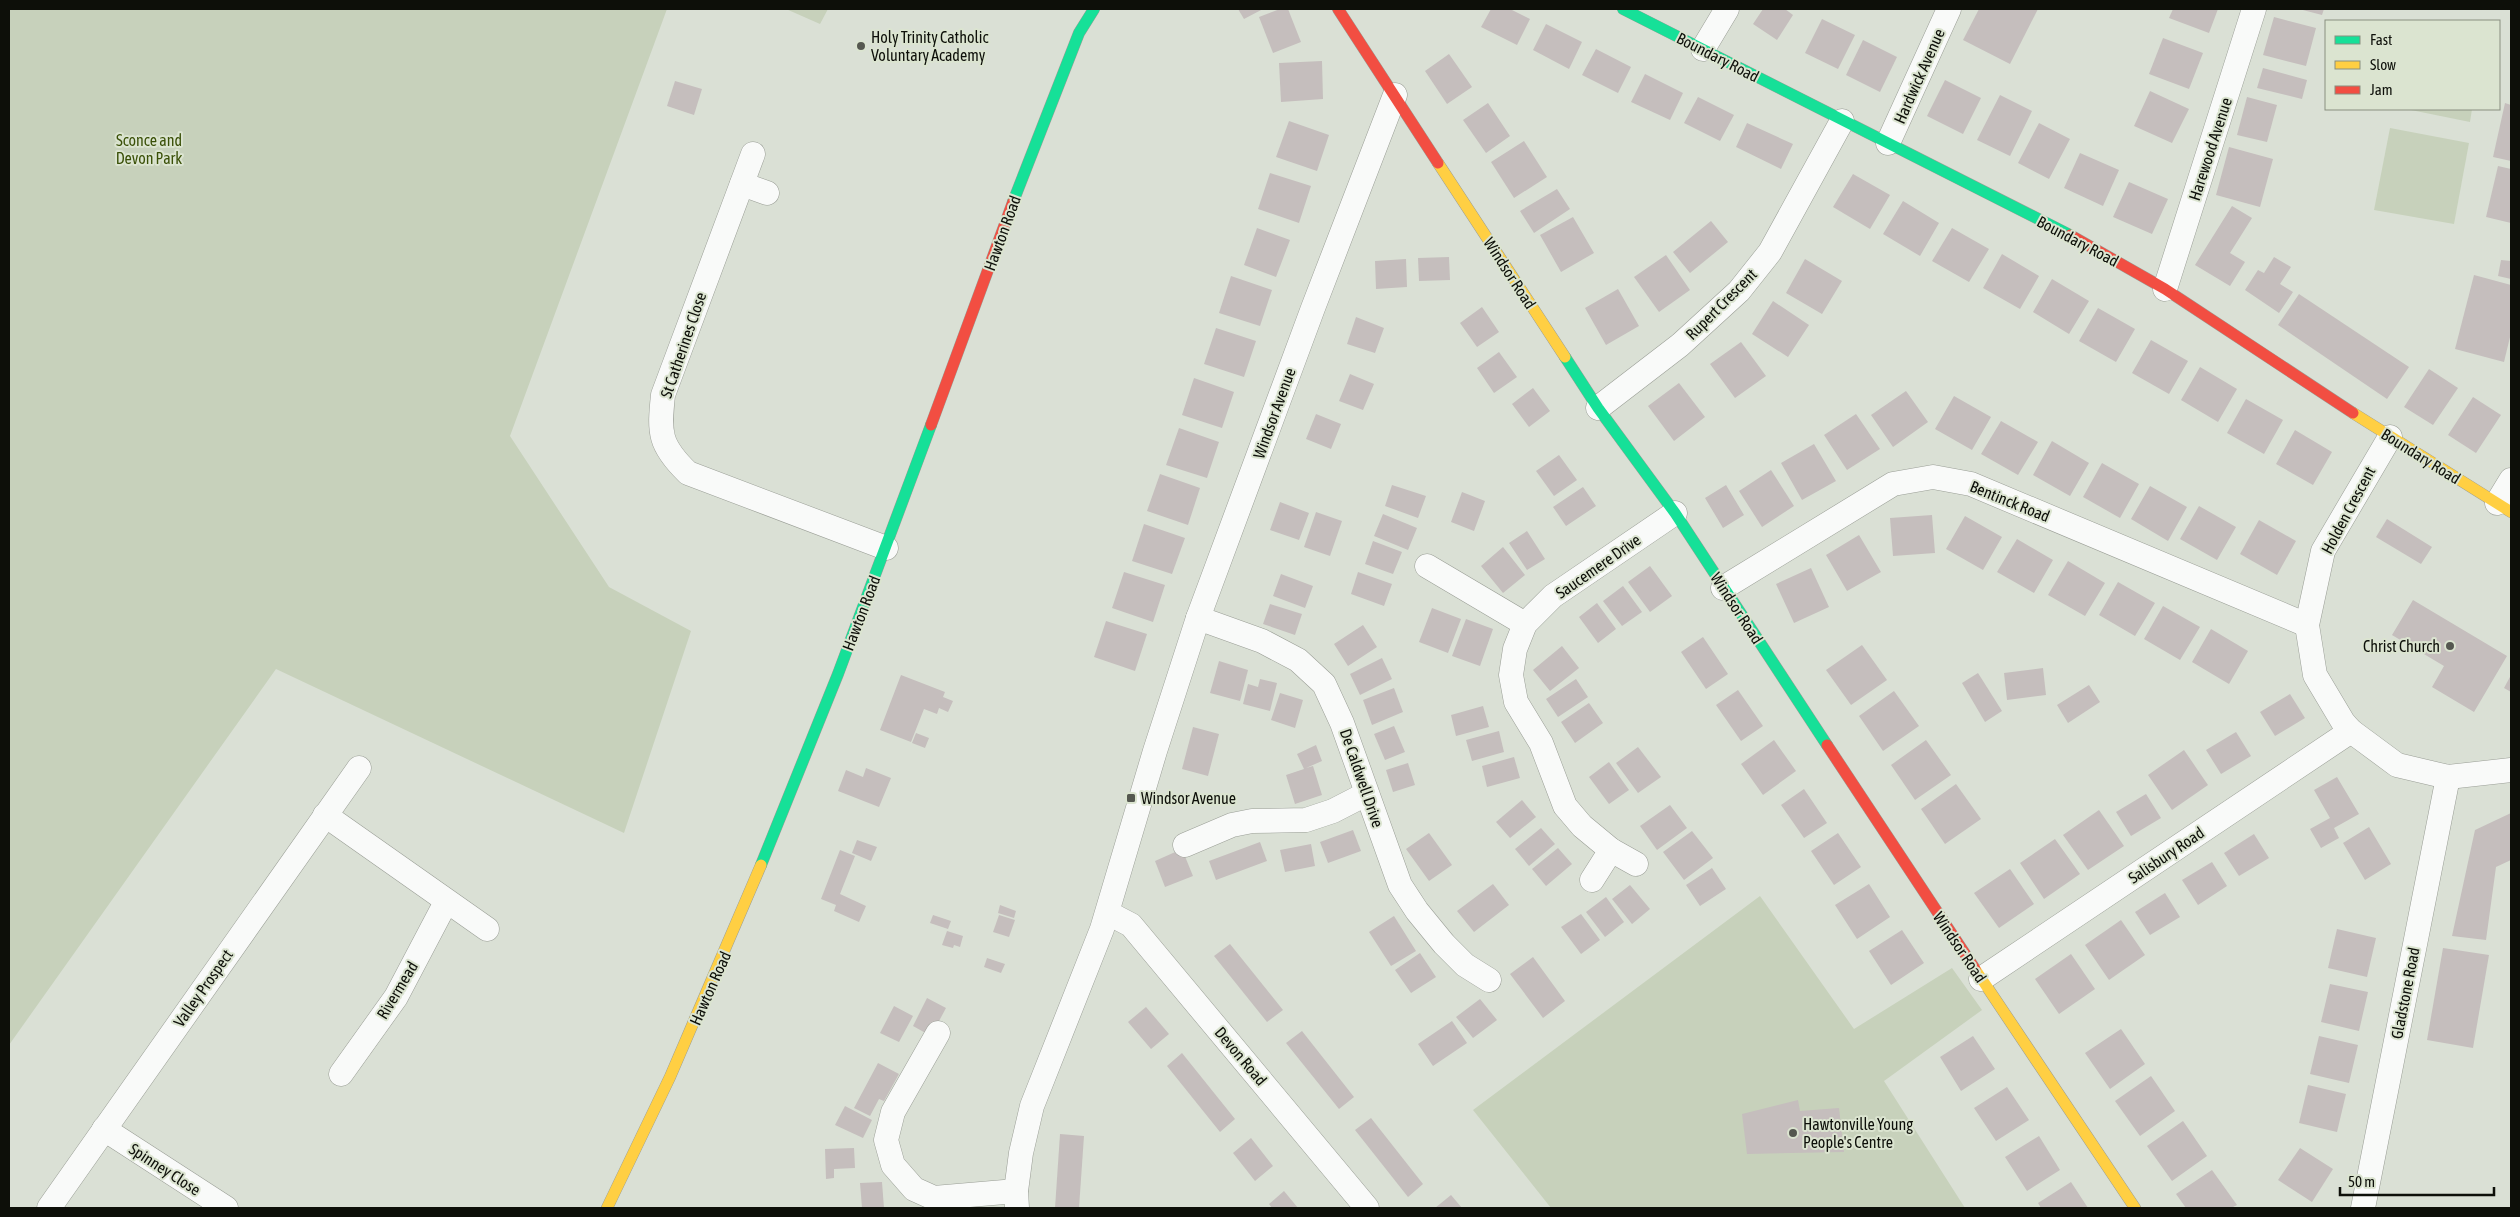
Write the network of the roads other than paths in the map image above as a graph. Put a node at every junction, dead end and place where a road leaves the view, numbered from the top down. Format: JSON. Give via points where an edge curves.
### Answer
{"nodes":[{"id":1,"x":1094,"y":9,"type":"edge"},
{"id":2,"x":1338,"y":9,"type":"edge"},
{"id":3,"x":1623,"y":9,"type":"edge"},
{"id":4,"x":1727,"y":9,"type":"edge"},
{"id":5,"x":1949,"y":9,"type":"edge"},
{"id":6,"x":2254,"y":9,"type":"edge"},
{"id":7,"x":1703,"y":49,"type":"junction"},
{"id":8,"x":1395,"y":94,"type":"junction"},
{"id":9,"x":1842,"y":121,"type":"junction"},
{"id":10,"x":1888,"y":143,"type":"junction"},
{"id":11,"x":754,"y":154,"type":"dead end"},
{"id":12,"x":742,"y":184,"type":"junction"},
{"id":13,"x":767,"y":193,"type":"dead end"},
{"id":14,"x":2165,"y":289,"type":"junction"},
{"id":15,"x":1598,"y":408,"type":"junction"},
{"id":16,"x":2390,"y":437,"type":"junction"},
{"id":17,"x":2511,"y":480,"type":"edge"},
{"id":18,"x":2504,"y":508,"type":"edge"},
{"id":19,"x":1675,"y":513,"type":"junction"},
{"id":20,"x":886,"y":548,"type":"junction"},
{"id":21,"x":1427,"y":566,"type":"dead end"},
{"id":22,"x":1723,"y":588,"type":"junction"},
{"id":23,"x":1198,"y":618,"type":"junction"},
{"id":24,"x":1525,"y":624,"type":"junction"},
{"id":25,"x":2307,"y":625,"type":"junction"},
{"id":26,"x":2351,"y":731,"type":"junction"},
{"id":27,"x":359,"y":768,"type":"dead end"},
{"id":28,"x":2511,"y":770,"type":"edge"},
{"id":29,"x":2448,"y":777,"type":"junction"},
{"id":30,"x":1366,"y":794,"type":"junction"},
{"id":31,"x":325,"y":815,"type":"junction"},
{"id":32,"x":1185,"y":845,"type":"dead end"},
{"id":33,"x":1611,"y":850,"type":"junction"},
{"id":34,"x":1636,"y":864,"type":"dead end"},
{"id":35,"x":1592,"y":880,"type":"dead end"},
{"id":36,"x":446,"y":902,"type":"junction"},
{"id":37,"x":1108,"y":913,"type":"junction"},
{"id":38,"x":487,"y":929,"type":"dead end"},
{"id":39,"x":1982,"y":979,"type":"junction"},
{"id":40,"x":1489,"y":980,"type":"dead end"},
{"id":41,"x":938,"y":1033,"type":"dead end"},
{"id":42,"x":341,"y":1074,"type":"dead end"},
{"id":43,"x":104,"y":1129,"type":"junction"},
{"id":44,"x":1016,"y":1199,"type":"edge"},
{"id":45,"x":929,"y":1203,"type":"edge"},
{"id":46,"x":49,"y":1208,"type":"edge"},
{"id":47,"x":226,"y":1208,"type":"edge"},
{"id":48,"x":607,"y":1208,"type":"edge"},
{"id":49,"x":1366,"y":1208,"type":"edge"},
{"id":50,"x":2136,"y":1208,"type":"edge"},
{"id":51,"x":2363,"y":1208,"type":"edge"}],
"edges":[{"from":1,"to":20,"type":"street","name":"Hawton Road","via":[[1079,34],[1040,129]]},
{"from":2,"to":8,"type":"street","name":"Windsor Road"},
{"from":3,"to":7,"type":"street","name":"Boundary Road"},
{"from":4,"to":7,"type":"street"},
{"from":5,"to":10,"type":"street","name":"Hardwick Avenue"},
{"from":6,"to":14,"type":"street","name":"Harewood Avenue"},
{"from":7,"to":9,"type":"street","name":"Boundary Road"},
{"from":8,"to":15,"type":"street","name":"Windsor Road"},
{"from":8,"to":23,"type":"street","name":"Windsor Avenue"},
{"from":9,"to":10,"type":"street","name":"Boundary Road"},
{"from":9,"to":15,"type":"street","name":"Rupert Crescent","via":[[1770,252],[1739,291],[1680,345]]},
{"from":10,"to":14,"type":"street","name":"Boundary Road","via":[[2073,237]]},
{"from":11,"to":12,"type":"street","name":"St Catherines Close"},
{"from":12,"to":13,"type":"street"},
{"from":12,"to":20,"type":"street","name":"St Catherines Close","via":[[663,394],[660,427],[669,454],[688,473],[717,486]]},
{"from":14,"to":16,"type":"street","name":"Boundary Road"},
{"from":15,"to":19,"type":"street","name":"Windsor Road"},
{"from":16,"to":18,"type":"street","name":"Boundary Road"},
{"from":16,"to":25,"type":"street","name":"Holden Crescent","via":[[2323,551]]},
{"from":17,"to":18,"type":"street"},
{"from":19,"to":22,"type":"street","name":"Windsor Road"},
{"from":19,"to":24,"type":"street","name":"Saucemere Drive","via":[[1553,596]]},
{"from":20,"to":48,"type":"street","name":"Hawton Road","via":[[754,889],[650,1122]]},
{"from":21,"to":24,"type":"street"},
{"from":22,"to":25,"type":"street","name":"Bentinck Road","via":[[1893,484],[1933,477],[1971,484]]},
{"from":22,"to":39,"type":"street","name":"Windsor Road"},
{"from":23,"to":30,"type":"street","name":"De Caldwell Drive","via":[[1269,645],[1298,660],[1324,684],[1342,723]]},
{"from":23,"to":37,"type":"street","name":"Windsor Avenue"},
{"from":24,"to":33,"type":"street","name":"Saucemere Drive","via":[[1515,649],[1510,675],[1516,702],[1542,743],[1565,806],[1582,826]]},
{"from":25,"to":26,"type":"street","name":"Holden Crescent","via":[[2315,675]]},
{"from":26,"to":29,"type":"street","name":"Holden Crescent","via":[[2397,765]]},
{"from":26,"to":39,"type":"street","name":"Salisbury Road"},
{"from":27,"to":31,"type":"street","name":"Valley Prospect"},
{"from":28,"to":29,"type":"street","name":"Holden Crescent"},
{"from":29,"to":51,"type":"street","name":"Gladstone Road"},
{"from":30,"to":32,"type":"street","via":[[1306,820],[1252,821],[1232,825]]},
{"from":30,"to":40,"type":"street","name":"De Caldwell Drive","via":[[1400,884],[1417,911],[1465,965]]},
{"from":31,"to":36,"type":"street"},
{"from":31,"to":43,"type":"street","name":"Valley Prospect"},
{"from":33,"to":34,"type":"street","name":"Saucemere Drive"},
{"from":33,"to":35,"type":"street"},
{"from":36,"to":38,"type":"street"},
{"from":36,"to":42,"type":"street","name":"Rivermead","via":[[396,997]]},
{"from":37,"to":44,"type":"street","name":"Windsor Avenue","via":[[1032,1106],[1021,1153]]},
{"from":37,"to":49,"type":"street","name":"Devon Road","via":[[1132,925]]},
{"from":39,"to":50,"type":"street","name":"Windsor Road"},
{"from":41,"to":45,"type":"street","via":[[893,1112],[886,1140],[893,1165]]},
{"from":43,"to":46,"type":"street","name":"Valley Prospect"},
{"from":43,"to":47,"type":"street","name":"Spinney Close"},
{"from":44,"to":45,"type":"street"}]}
